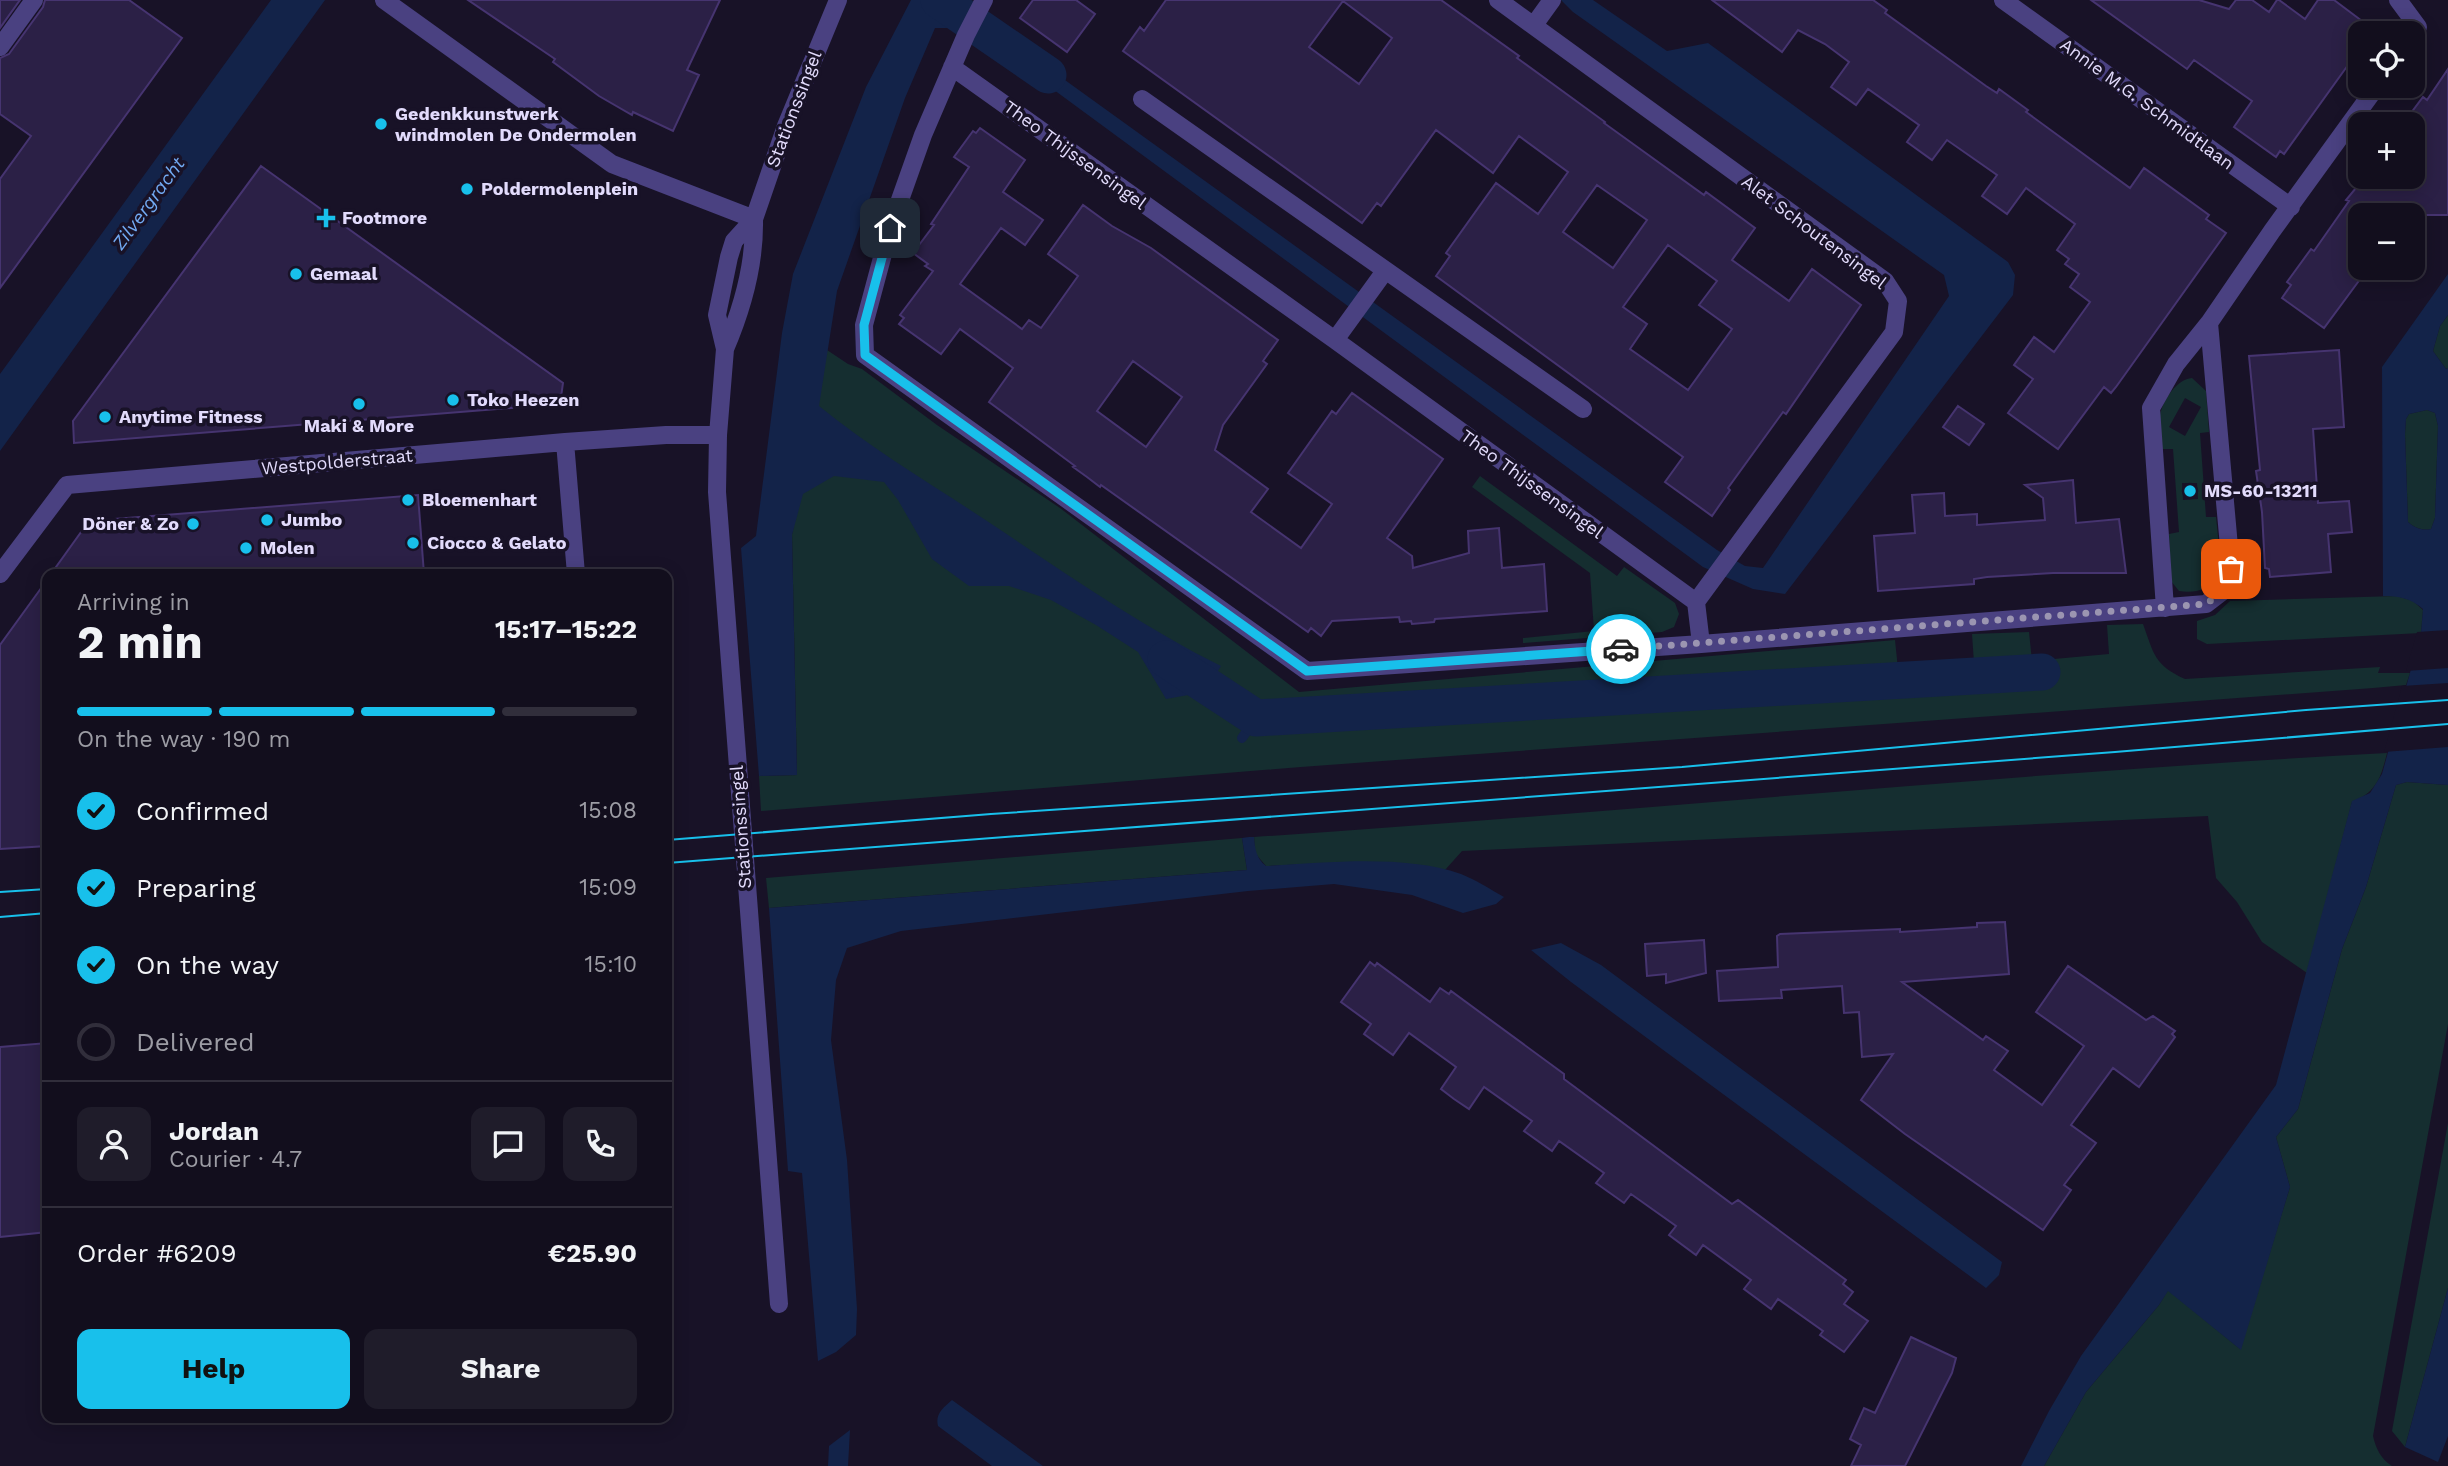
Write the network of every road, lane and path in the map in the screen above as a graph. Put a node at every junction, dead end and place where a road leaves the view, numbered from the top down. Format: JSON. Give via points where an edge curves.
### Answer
{"nodes":[{"id":1,"x":34,"y":0,"type":"edge"},
{"id":2,"x":384,"y":0,"type":"edge"},
{"id":3,"x":838,"y":0,"type":"edge"},
{"id":4,"x":1499,"y":0,"type":"edge"},
{"id":5,"x":1552,"y":0,"type":"edge"},
{"id":6,"x":2003,"y":0,"type":"edge"},
{"id":7,"x":2398,"y":0,"type":"edge"},
{"id":8,"x":980,"y":6,"type":"edge"},
{"id":9,"x":2414,"y":21,"type":"edge"},
{"id":10,"x":1534,"y":25,"type":"junction"},
{"id":11,"x":0,"y":47,"type":"edge"},
{"id":12,"x":952,"y":67,"type":"junction"},
{"id":13,"x":2368,"y":98,"type":"edge"},
{"id":14,"x":1142,"y":99,"type":"dead end"},
{"id":15,"x":2291,"y":207,"type":"junction"},
{"id":16,"x":754,"y":219,"type":"junction"},
{"id":17,"x":1385,"y":271,"type":"junction"},
{"id":18,"x":2209,"y":323,"type":"junction"},
{"id":19,"x":1335,"y":340,"type":"junction"},
{"id":20,"x":1583,"y":409,"type":"dead end"},
{"id":21,"x":718,"y":435,"type":"junction"},
{"id":22,"x":565,"y":442,"type":"junction"},
{"id":23,"x":576,"y":569,"type":"edge"},
{"id":24,"x":0,"y":574,"type":"edge"},
{"id":25,"x":1696,"y":603,"type":"junction"},
{"id":26,"x":2165,"y":608,"type":"junction"},
{"id":27,"x":1701,"y":644,"type":"junction"},
{"id":28,"x":779,"y":1304,"type":"dead end"}],
"edges":[{"from":1,"to":11,"type":"street"},
{"from":2,"to":16,"type":"street","via":[[612,164]]},
{"from":3,"to":16,"type":"street","name":"Stationssingel"},
{"from":4,"to":10,"type":"street","name":"Alet Schoutensingel"},
{"from":5,"to":10,"type":"street"},
{"from":6,"to":15,"type":"street","name":"Annie M.G. Schmidtlaan"},
{"from":7,"to":9,"type":"street"},
{"from":8,"to":12,"type":"street"},
{"from":10,"to":25,"type":"street","name":"Alet Schoutensingel","via":[[1885,281],[1898,301],[1894,332]]},
{"from":12,"to":19,"type":"street","name":"Theo Thijssensingel"},
{"from":12,"to":27,"type":"street","via":[[890,228],[864,325],[865,355],[1307,671]]},
{"from":13,"to":15,"type":"street"},
{"from":14,"to":17,"type":"street"},
{"from":15,"to":18,"type":"street"},
{"from":16,"to":21,"type":"street","name":"Stationssingel","via":[[734,241],[717,315],[725,349]]},
{"from":17,"to":19,"type":"street"},
{"from":17,"to":20,"type":"street"},
{"from":18,"to":26,"type":"street","via":[[2176,364],[2151,408]]},
{"from":18,"to":26,"type":"street","via":[[2231,569],[2223,591],[2206,604]]},
{"from":19,"to":25,"type":"street","name":"Theo Thijssensingel"},
{"from":21,"to":22,"type":"street","name":"Westpolderstraat"},
{"from":21,"to":28,"type":"street","name":"Stationssingel","via":[[718,506]]},
{"from":22,"to":23,"type":"street"},
{"from":22,"to":24,"type":"street","name":"Westpolderstraat","via":[[67,485]]},
{"from":25,"to":27,"type":"street"},
{"from":26,"to":27,"type":"street"}]}
